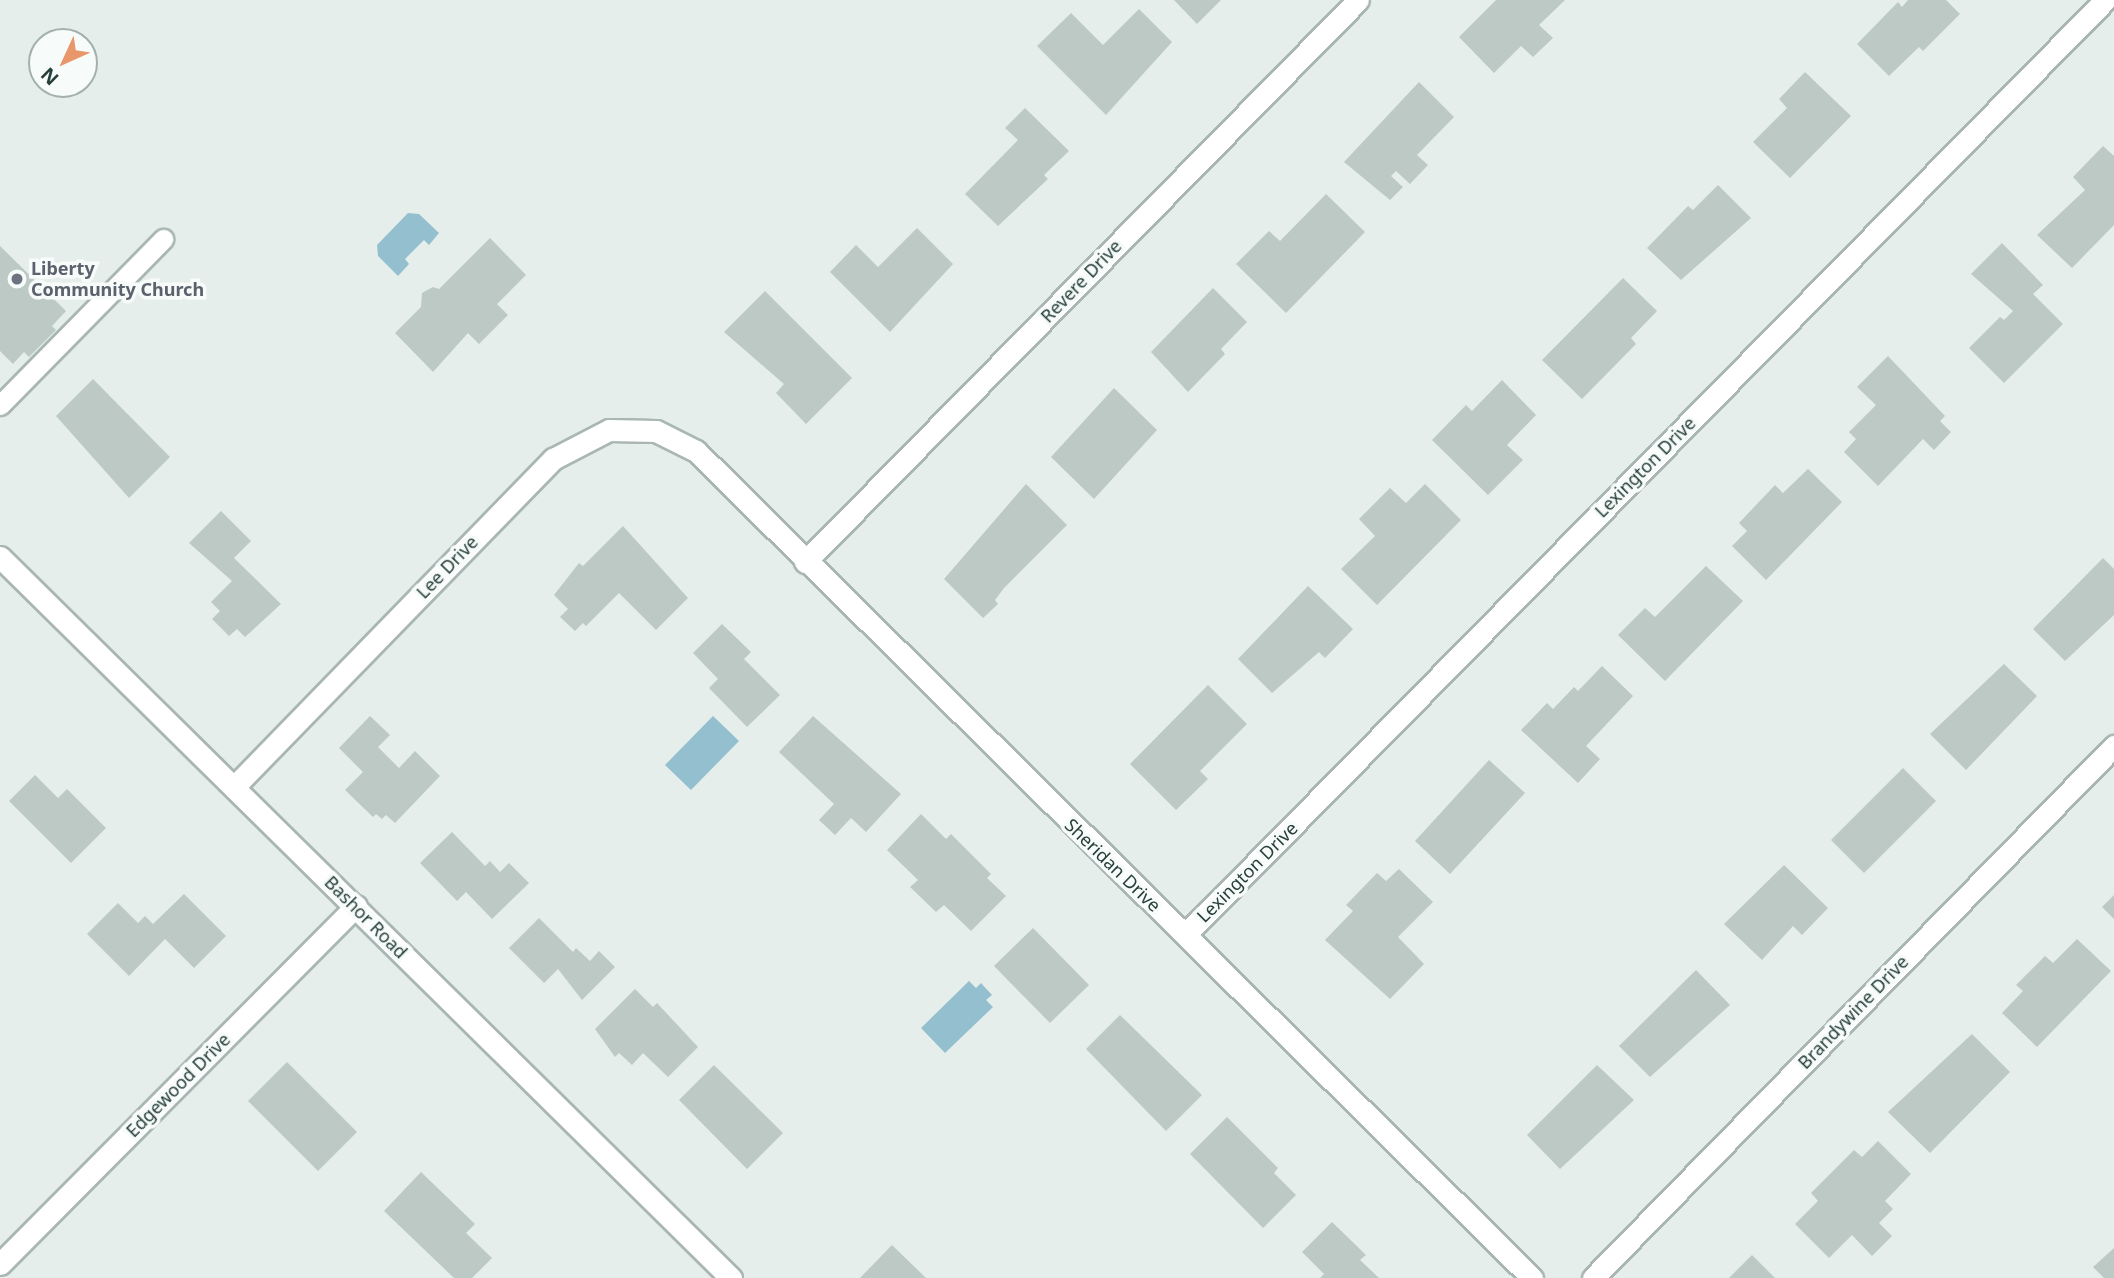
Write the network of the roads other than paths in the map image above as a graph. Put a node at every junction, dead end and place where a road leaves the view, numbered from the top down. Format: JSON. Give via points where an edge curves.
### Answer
{"nodes":[{"id":1,"x":1358,"y":0,"type":"edge"},
{"id":2,"x":2105,"y":0,"type":"edge"},
{"id":3,"x":163,"y":239,"type":"dead end"},
{"id":4,"x":0,"y":405,"type":"edge"},
{"id":5,"x":696,"y":451,"type":"joint"},
{"id":6,"x":0,"y":558,"type":"edge"},
{"id":7,"x":805,"y":562,"type":"junction"},
{"id":8,"x":2114,"y":746,"type":"edge"},
{"id":9,"x":234,"y":787,"type":"junction"},
{"id":10,"x":356,"y":906,"type":"junction"},
{"id":11,"x":1185,"y":935,"type":"junction"},
{"id":12,"x":0,"y":1264,"type":"edge"},
{"id":13,"x":731,"y":1278,"type":"edge"},
{"id":14,"x":1532,"y":1278,"type":"edge"},
{"id":15,"x":1593,"y":1278,"type":"edge"}],
"edges":[{"from":1,"to":7,"type":"street","name":"Revere Drive"},
{"from":2,"to":11,"type":"street","name":"Lexington Drive"},
{"from":3,"to":4,"type":"lane"},
{"from":5,"to":7,"type":"street","name":"Sheridan Drive"},
{"from":5,"to":9,"type":"street","name":"Lee Drive","via":[[656,431],[633,427],[609,430],[569,447],[538,472]]},
{"from":6,"to":9,"type":"street","name":"Bashor Road"},
{"from":7,"to":11,"type":"street","name":"Sheridan Drive"},
{"from":8,"to":15,"type":"street","name":"Brandywine Drive"},
{"from":9,"to":10,"type":"street","name":"Bashor Road"},
{"from":10,"to":12,"type":"street","name":"Edgewood Drive"},
{"from":10,"to":13,"type":"street","name":"Bashor Road"},
{"from":11,"to":14,"type":"street","name":"Sheridan Drive"}]}
